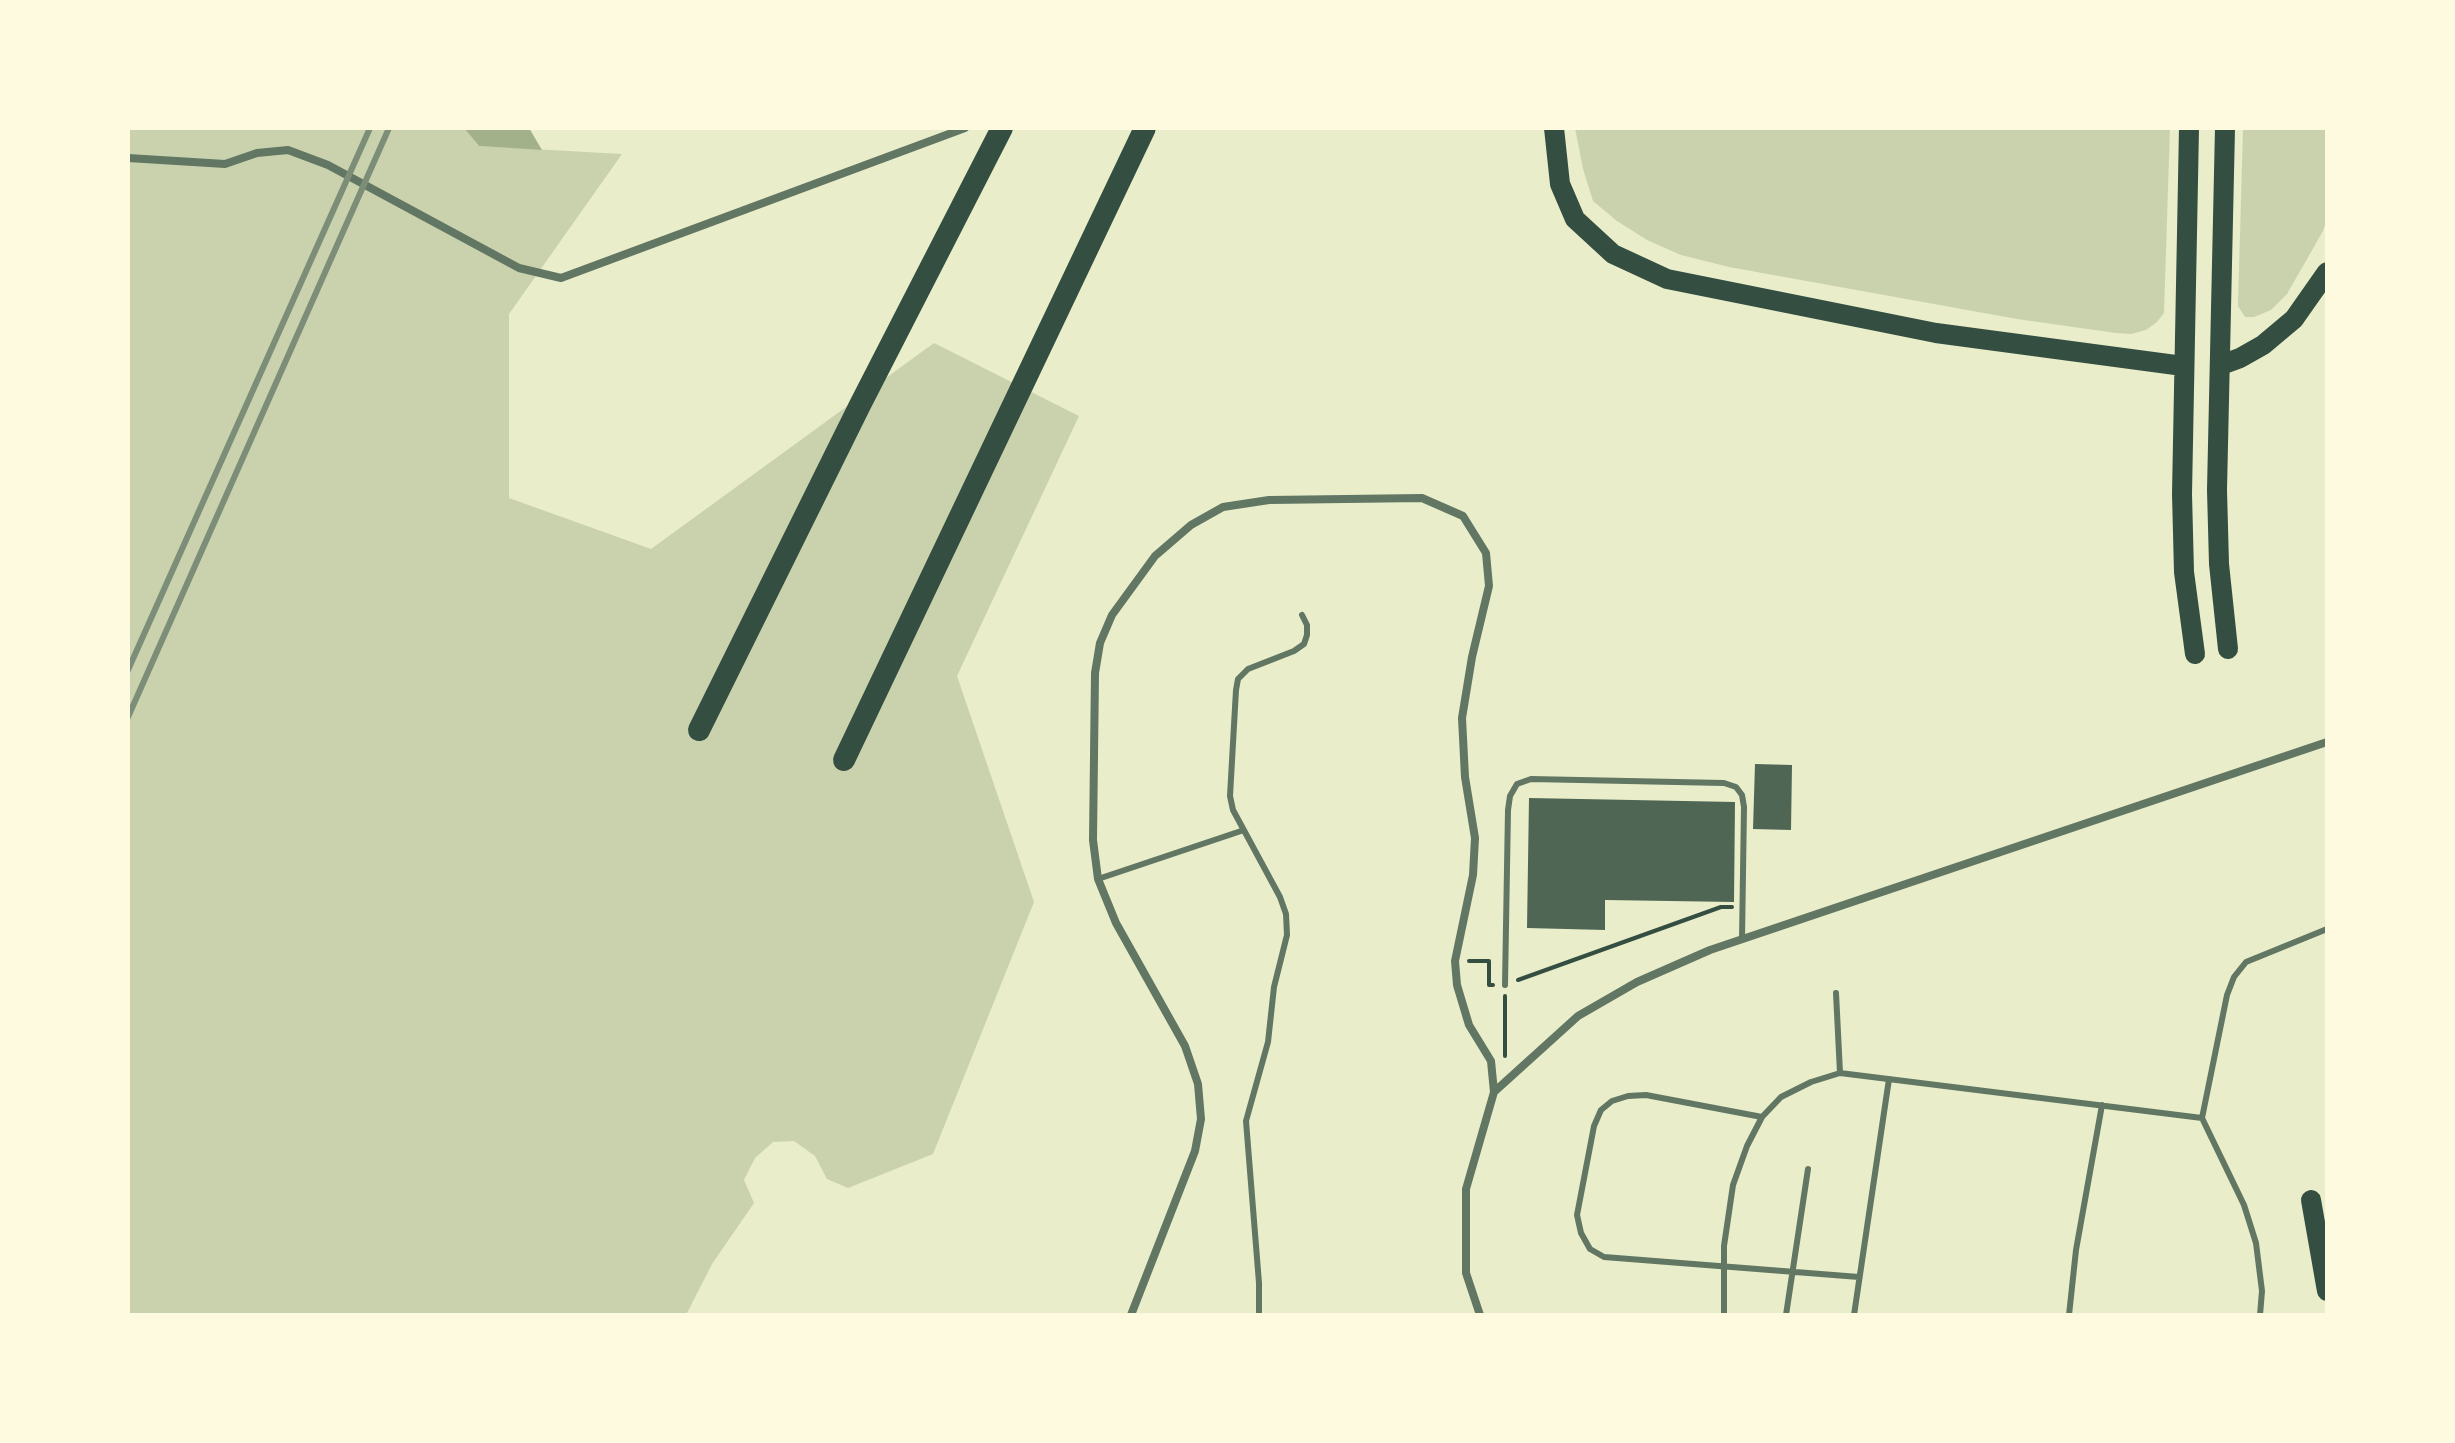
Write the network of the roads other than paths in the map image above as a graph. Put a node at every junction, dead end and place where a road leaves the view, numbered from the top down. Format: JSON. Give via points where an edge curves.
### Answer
{"nodes":[{"id":1,"x":965,"y":128,"type":"edge"},
{"id":2,"x":1002,"y":128,"type":"edge"},
{"id":3,"x":1145,"y":128,"type":"edge"},
{"id":4,"x":1554,"y":128,"type":"edge"},
{"id":5,"x":2189,"y":128,"type":"edge"},
{"id":6,"x":2225,"y":128,"type":"edge"},
{"id":7,"x":128,"y":158,"type":"edge"},
{"id":8,"x":2327,"y":272,"type":"edge"},
{"id":9,"x":2221,"y":365,"type":"junction"},
{"id":10,"x":2183,"y":366,"type":"junction"},
{"id":11,"x":1302,"y":615,"type":"dead end"},
{"id":12,"x":2228,"y":649,"type":"dead end"},
{"id":13,"x":2195,"y":654,"type":"dead end"},
{"id":14,"x":699,"y":730,"type":"dead end"},
{"id":15,"x":2327,"y":742,"type":"edge"},
{"id":16,"x":844,"y":760,"type":"dead end"},
{"id":17,"x":1244,"y":830,"type":"junction"},
{"id":18,"x":1098,"y":879,"type":"junction"},
{"id":19,"x":2327,"y":929,"type":"edge"},
{"id":20,"x":1742,"y":939,"type":"junction"},
{"id":21,"x":1505,"y":985,"type":"road end"},
{"id":22,"x":1836,"y":993,"type":"dead end"},
{"id":23,"x":1840,"y":1073,"type":"junction"},
{"id":24,"x":1889,"y":1079,"type":"junction"},
{"id":25,"x":1494,"y":1092,"type":"junction"},
{"id":26,"x":2102,"y":1105,"type":"junction"},
{"id":27,"x":1762,"y":1117,"type":"junction"},
{"id":28,"x":2202,"y":1118,"type":"junction"},
{"id":29,"x":1808,"y":1169,"type":"dead end"},
{"id":30,"x":2311,"y":1200,"type":"dead end"},
{"id":31,"x":1724,"y":1266,"type":"junction"},
{"id":32,"x":1792,"y":1272,"type":"junction"},
{"id":33,"x":1859,"y":1277,"type":"junction"},
{"id":34,"x":2327,"y":1291,"type":"edge"},
{"id":35,"x":1131,"y":1315,"type":"edge"},
{"id":36,"x":1259,"y":1315,"type":"edge"},
{"id":37,"x":1480,"y":1315,"type":"edge"},
{"id":38,"x":1724,"y":1315,"type":"edge"},
{"id":39,"x":1786,"y":1315,"type":"edge"},
{"id":40,"x":1854,"y":1315,"type":"edge"},
{"id":41,"x":2069,"y":1315,"type":"edge"},
{"id":42,"x":2260,"y":1315,"type":"edge"}],
"edges":[{"from":1,"to":7,"type":"street","via":[[561,278],[519,268],[328,165],[288,150],[225,164]]},
{"from":2,"to":14,"type":"highway"},
{"from":3,"to":16,"type":"highway"},
{"from":4,"to":10,"type":"main road","via":[[1560,184],[1575,219],[1613,254],[1667,279],[1936,333]]},
{"from":5,"to":10,"type":"main road"},
{"from":6,"to":9,"type":"main road"},
{"from":8,"to":9,"type":"main road","via":[[2294,319],[2263,345]]},
{"from":9,"to":12,"type":"main road","via":[[2218,549]]},
{"from":10,"to":13,"type":"main road","via":[[2184,572]]},
{"from":11,"to":17,"type":"lane","via":[[1307,625],[1304,644],[1248,669],[1238,679],[1230,796]]},
{"from":15,"to":20,"type":"street"},
{"from":17,"to":18,"type":"lane"},
{"from":17,"to":36,"type":"lane","via":[[1280,897],[1287,935],[1268,1042],[1246,1121]]},
{"from":18,"to":25,"type":"street","via":[[1093,840],[1100,643],[1112,615],[1155,556],[1191,525],[1223,507],[1269,500],[1422,498],[1463,516],[1486,553],[1489,586],[1462,718],[1475,838],[1455,961],[1469,1025],[1491,1061]]},
{"from":18,"to":35,"type":"street","via":[[1116,923],[1185,1046],[1198,1084],[1201,1119],[1195,1151]]},
{"from":19,"to":28,"type":"lane","via":[[2246,962],[2234,977]]},
{"from":20,"to":21,"type":"lane","via":[[1744,807],[1736,787],[1531,779],[1517,784],[1508,810]]},
{"from":20,"to":25,"type":"street","via":[[1637,982],[1578,1016]]},
{"from":22,"to":23,"type":"lane"},
{"from":23,"to":24,"type":"lane"},
{"from":23,"to":27,"type":"lane","via":[[1781,1097]]},
{"from":24,"to":26,"type":"lane"},
{"from":24,"to":33,"type":"lane"},
{"from":25,"to":37,"type":"street","via":[[1466,1189],[1466,1273]]},
{"from":26,"to":28,"type":"lane"},
{"from":26,"to":41,"type":"lane"},
{"from":27,"to":31,"type":"lane","via":[[1733,1185]]},
{"from":27,"to":31,"type":"lane","via":[[1646,1095],[1612,1101],[1594,1126],[1577,1215],[1590,1249],[1604,1257]]},
{"from":28,"to":42,"type":"lane","via":[[2244,1205],[2256,1243]]},
{"from":29,"to":32,"type":"lane"},
{"from":30,"to":34,"type":"main road"},
{"from":31,"to":32,"type":"lane"},
{"from":31,"to":38,"type":"lane"},
{"from":32,"to":33,"type":"lane"},
{"from":32,"to":39,"type":"lane"},
{"from":33,"to":40,"type":"lane"}]}
